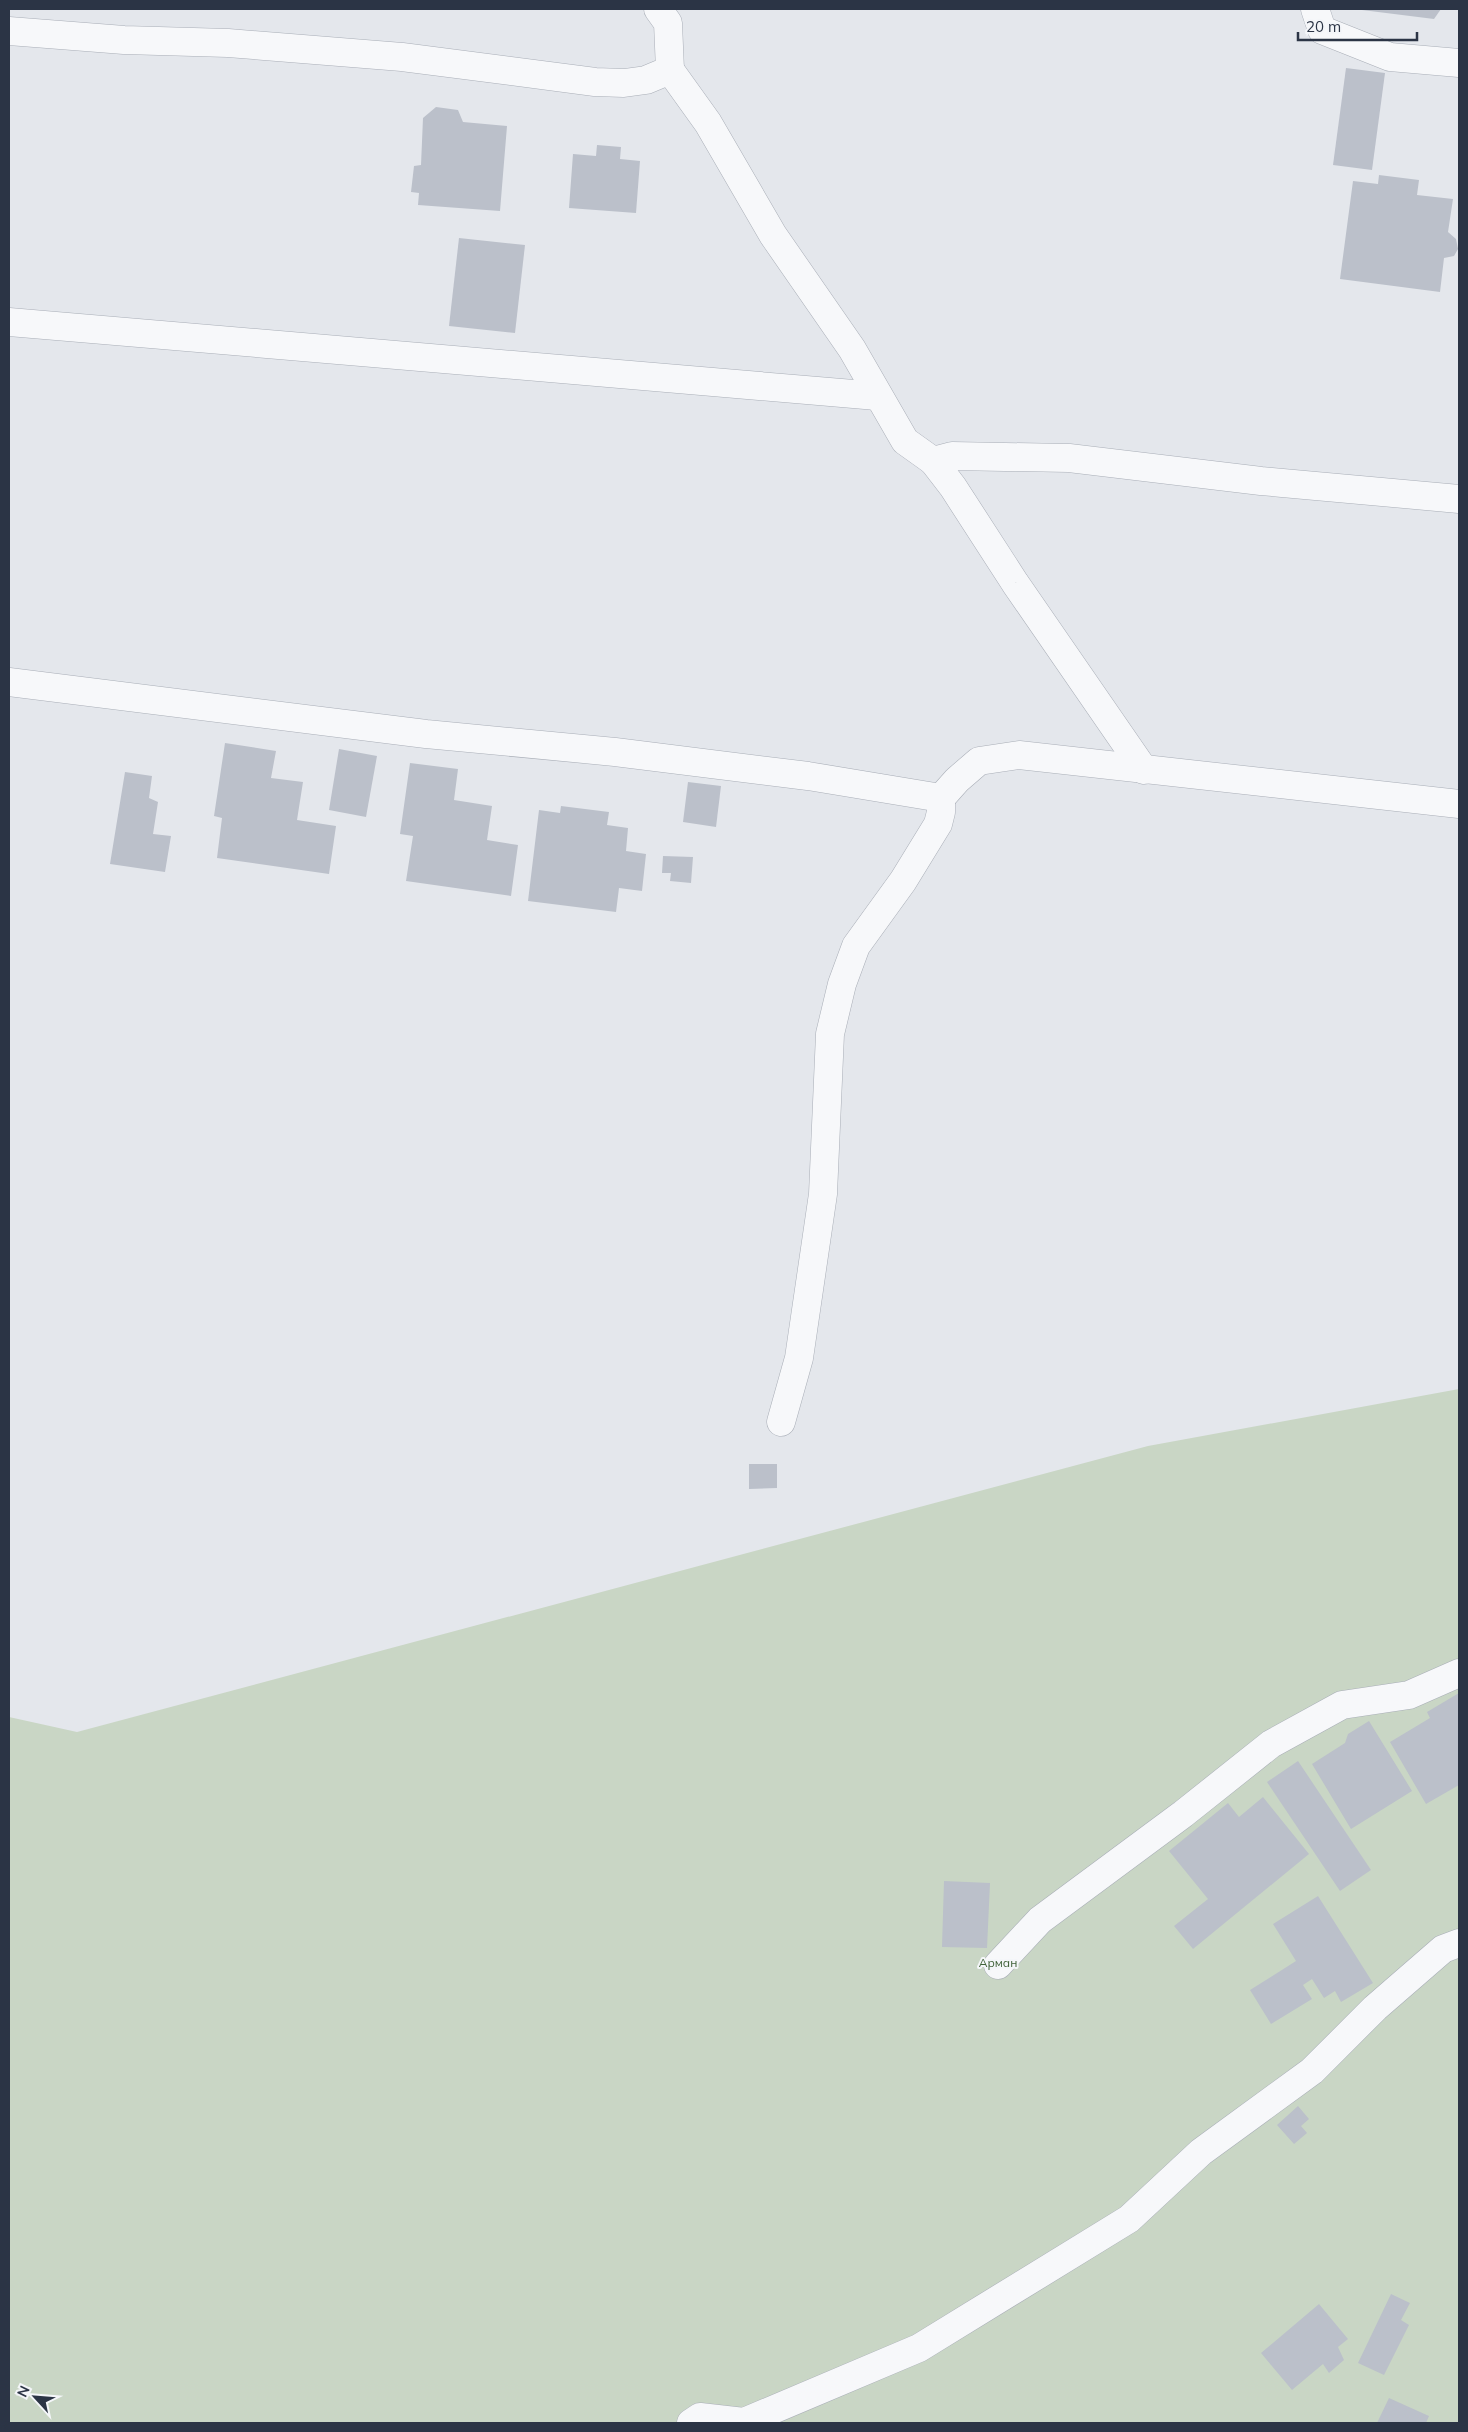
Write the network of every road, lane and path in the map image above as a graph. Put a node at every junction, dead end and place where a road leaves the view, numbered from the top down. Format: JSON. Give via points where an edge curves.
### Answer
{"nodes":[{"id":1,"x":658,"y":9,"type":"edge"},
{"id":2,"x":1315,"y":9,"type":"edge"},
{"id":3,"x":9,"y":31,"type":"edge"},
{"id":4,"x":1459,"y":63,"type":"edge"},
{"id":5,"x":670,"y":70,"type":"junction"},
{"id":6,"x":9,"y":322,"type":"edge"},
{"id":7,"x":877,"y":396,"type":"junction"},
{"id":8,"x":933,"y":461,"type":"junction"},
{"id":9,"x":1459,"y":499,"type":"edge"},
{"id":10,"x":9,"y":682,"type":"edge"},
{"id":11,"x":1144,"y":770,"type":"junction"},
{"id":12,"x":940,"y":798,"type":"junction"},
{"id":13,"x":1459,"y":804,"type":"edge"},
{"id":14,"x":781,"y":1422,"type":"dead end"},
{"id":15,"x":1459,"y":1673,"type":"edge"},
{"id":16,"x":1459,"y":1943,"type":"edge"},
{"id":17,"x":998,"y":1965,"type":"dead end"},
{"id":18,"x":691,"y":2423,"type":"edge"}],
"edges":[{"from":1,"to":5,"type":"street","via":[[668,23]]},
{"from":2,"to":4,"type":"street","via":[[1322,30],[1390,57]]},
{"from":3,"to":5,"type":"street","via":[[402,57],[595,82],[646,80]]},
{"from":5,"to":7,"type":"street","via":[[708,123],[773,235],[852,349]]},
{"from":6,"to":7,"type":"street"},
{"from":7,"to":8,"type":"street","via":[[905,441]]},
{"from":8,"to":9,"type":"street","via":[[952,456],[1069,458],[1261,481]]},
{"from":8,"to":11,"type":"street"},
{"from":10,"to":12,"type":"street","via":[[426,734],[616,752],[808,776]]},
{"from":11,"to":12,"type":"street","via":[[1018,755],[979,761]]},
{"from":11,"to":13,"type":"street"},
{"from":12,"to":14,"type":"street","via":[[938,824],[903,881],[856,946],[842,984],[830,1034],[823,1194],[799,1358]]},
{"from":15,"to":17,"type":"street","via":[[1409,1695],[1342,1705],[1271,1744],[1184,1814],[1040,1920]]},
{"from":16,"to":18,"type":"street","via":[[1443,1949],[1312,2071],[1201,2152],[1130,2219],[919,2348],[744,2422],[700,2417]]}]}
